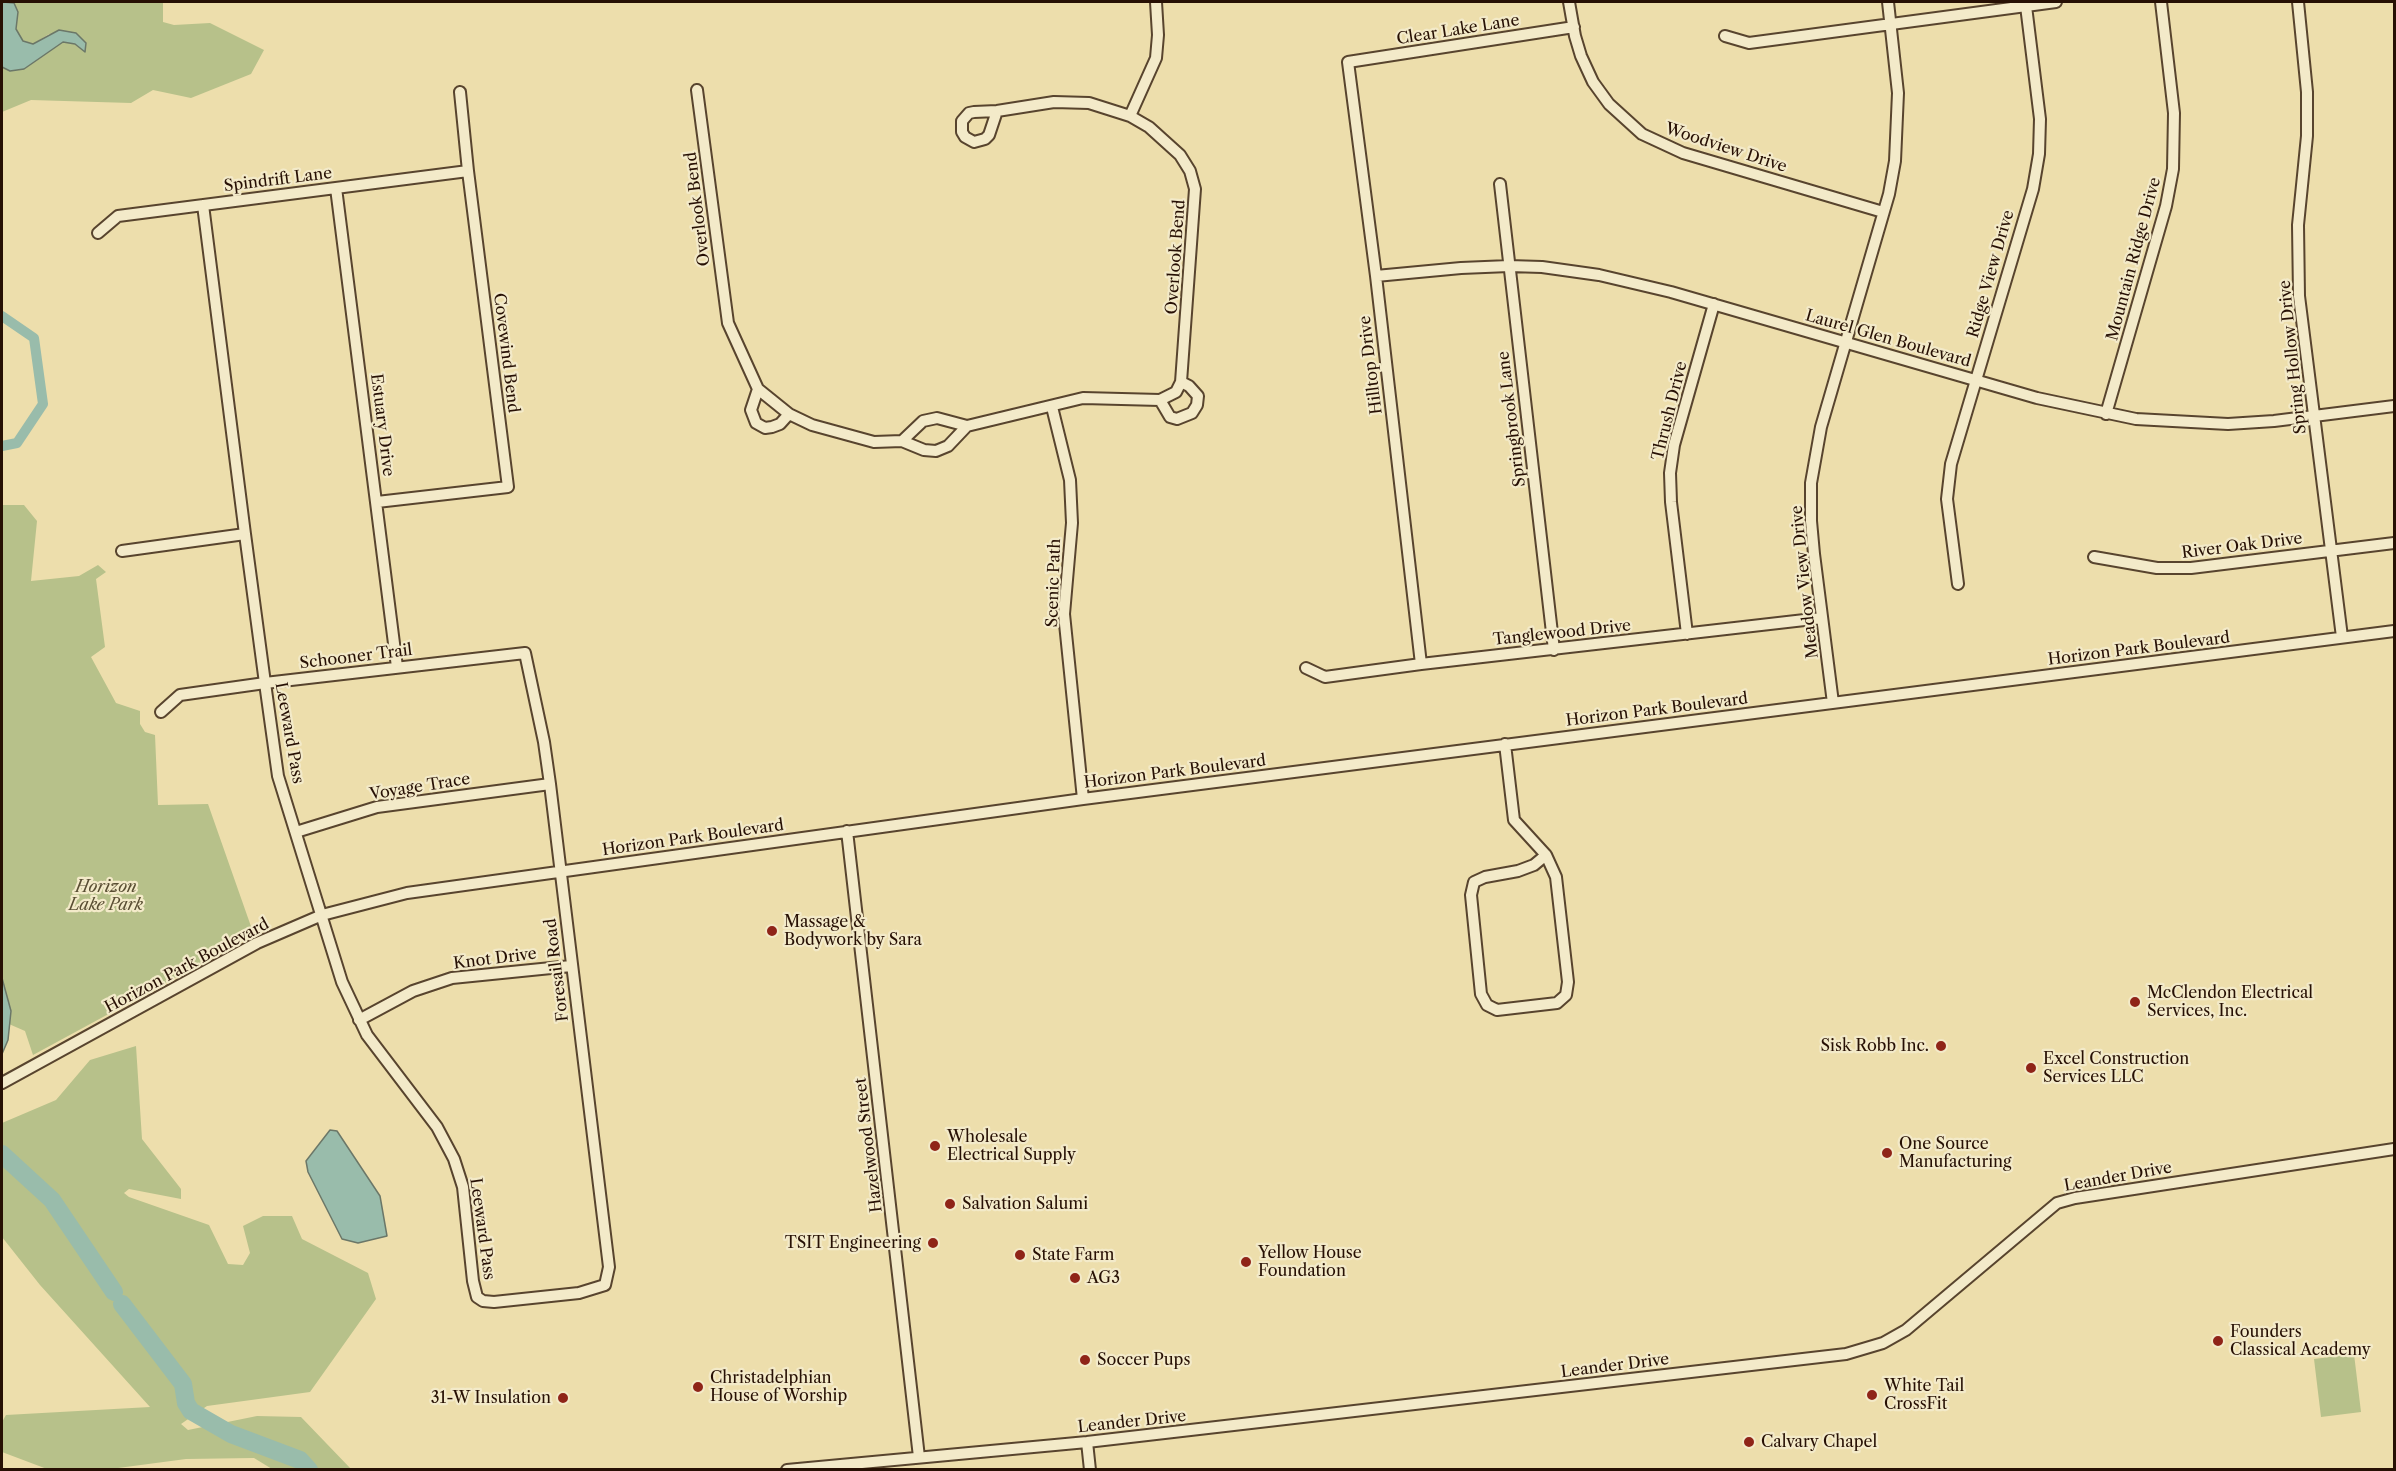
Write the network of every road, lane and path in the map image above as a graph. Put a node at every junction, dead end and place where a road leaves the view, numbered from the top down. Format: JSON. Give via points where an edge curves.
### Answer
{"nodes":[{"id":1,"x":1156,"y":2,"type":"edge"},
{"id":2,"x":1569,"y":2,"type":"edge"},
{"id":3,"x":1888,"y":2,"type":"edge"},
{"id":4,"x":2056,"y":2,"type":"edge"},
{"id":5,"x":2161,"y":2,"type":"edge"},
{"id":6,"x":2298,"y":2,"type":"edge"},
{"id":7,"x":2026,"y":6,"type":"junction"},
{"id":8,"x":1891,"y":23,"type":"junction"},
{"id":9,"x":1574,"y":27,"type":"junction"},
{"id":10,"x":1725,"y":36,"type":"dead end"},
{"id":11,"x":1348,"y":62,"type":"joint"},
{"id":12,"x":697,"y":90,"type":"dead end"},
{"id":13,"x":460,"y":92,"type":"dead end"},
{"id":14,"x":998,"y":111,"type":"dead end"},
{"id":15,"x":1130,"y":116,"type":"junction"},
{"id":16,"x":468,"y":171,"type":"junction"},
{"id":17,"x":1500,"y":184,"type":"dead end"},
{"id":18,"x":336,"y":188,"type":"junction"},
{"id":19,"x":203,"y":205,"type":"junction"},
{"id":20,"x":1883,"y":212,"type":"junction"},
{"id":21,"x":98,"y":233,"type":"dead end"},
{"id":22,"x":1509,"y":266,"type":"junction"},
{"id":23,"x":1376,"y":276,"type":"junction"},
{"id":24,"x":1714,"y":304,"type":"junction"},
{"id":25,"x":1845,"y":342,"type":"junction"},
{"id":26,"x":1976,"y":381,"type":"junction"},
{"id":27,"x":1181,"y":382,"type":"junction"},
{"id":28,"x":758,"y":389,"type":"junction"},
{"id":29,"x":1160,"y":400,"type":"junction"},
{"id":30,"x":1052,"y":406,"type":"junction"},
{"id":31,"x":2394,"y":406,"type":"edge"},
{"id":32,"x":789,"y":414,"type":"junction"},
{"id":33,"x":2106,"y":414,"type":"junction"},
{"id":34,"x":2314,"y":416,"type":"junction"},
{"id":35,"x":967,"y":426,"type":"junction"},
{"id":36,"x":902,"y":441,"type":"junction"},
{"id":37,"x":377,"y":502,"type":"junction"},
{"id":38,"x":245,"y":534,"type":"junction"},
{"id":39,"x":2394,"y":543,"type":"edge"},
{"id":40,"x":2330,"y":550,"type":"junction"},
{"id":41,"x":122,"y":551,"type":"dead end"},
{"id":42,"x":2094,"y":557,"type":"dead end"},
{"id":43,"x":1958,"y":584,"type":"dead end"},
{"id":44,"x":1822,"y":618,"type":"junction"},
{"id":45,"x":2394,"y":631,"type":"edge"},
{"id":46,"x":1687,"y":634,"type":"junction"},
{"id":47,"x":2342,"y":637,"type":"junction"},
{"id":48,"x":1554,"y":650,"type":"junction"},
{"id":49,"x":525,"y":653,"type":"joint"},
{"id":50,"x":1421,"y":664,"type":"junction"},
{"id":51,"x":397,"y":667,"type":"junction"},
{"id":52,"x":1306,"y":668,"type":"dead end"},
{"id":53,"x":265,"y":683,"type":"junction"},
{"id":54,"x":1833,"y":703,"type":"junction"},
{"id":55,"x":161,"y":712,"type":"dead end"},
{"id":56,"x":1505,"y":744,"type":"junction"},
{"id":57,"x":550,"y":784,"type":"junction"},
{"id":58,"x":1083,"y":799,"type":"junction"},
{"id":59,"x":847,"y":831,"type":"junction"},
{"id":60,"x":296,"y":832,"type":"junction"},
{"id":61,"x":1546,"y":855,"type":"junction"},
{"id":62,"x":561,"y":872,"type":"junction"},
{"id":63,"x":322,"y":915,"type":"junction"},
{"id":64,"x":571,"y":966,"type":"junction"},
{"id":65,"x":359,"y":1020,"type":"junction"},
{"id":66,"x":2,"y":1083,"type":"edge"},
{"id":67,"x":2394,"y":1149,"type":"edge"},
{"id":68,"x":477,"y":1297,"type":"joint"},
{"id":69,"x":1087,"y":1442,"type":"junction"},
{"id":70,"x":919,"y":1457,"type":"junction"},
{"id":71,"x":787,"y":1470,"type":"edge"},
{"id":72,"x":1090,"y":1470,"type":"edge"}],
"edges":[{"from":1,"to":15,"type":"street","via":[[1156,58]]},
{"from":2,"to":9,"type":"street","name":"Woodview Drive"},
{"from":3,"to":8,"type":"street","name":"Meadow View Drive"},
{"from":4,"to":7,"type":"street"},
{"from":5,"to":33,"type":"street","name":"Mountain Ridge Drive","via":[[2174,113],[2173,169],[2166,206]]},
{"from":6,"to":34,"type":"street","name":"Spring Hollow Drive","via":[[2307,92],[2298,225],[2299,296]]},
{"from":7,"to":8,"type":"street"},
{"from":7,"to":26,"type":"street","name":"Ridge View Drive","via":[[2040,119],[2039,154],[2033,189]]},
{"from":8,"to":10,"type":"street","via":[[1749,43]]},
{"from":8,"to":20,"type":"street","name":"Meadow View Drive","via":[[1898,127]]},
{"from":9,"to":11,"type":"street","name":"Clear Lake Lane"},
{"from":9,"to":20,"type":"street","name":"Woodview Drive","via":[[1593,82],[1609,104],[1642,134],[1683,153]]},
{"from":11,"to":23,"type":"street","name":"Hilltop Drive"},
{"from":12,"to":28,"type":"street","name":"Overlook Bend","via":[[728,322]]},
{"from":13,"to":16,"type":"street","name":"Covewind Bend"},
{"from":14,"to":15,"type":"street","name":"Overlook Bend","via":[[1078,102]]},
{"from":15,"to":27,"type":"street","name":"Overlook Bend","via":[[1149,127],[1180,155],[1195,189]]},
{"from":16,"to":18,"type":"street","name":"Spindrift Lane"},
{"from":16,"to":37,"type":"street","name":"Covewind Bend","via":[[508,487]]},
{"from":17,"to":22,"type":"street","name":"Springbrook Lane"},
{"from":18,"to":19,"type":"street","name":"Spindrift Lane"},
{"from":18,"to":37,"type":"street","name":"Estuary Drive"},
{"from":19,"to":21,"type":"street","name":"Spindrift Lane","via":[[118,216]]},
{"from":19,"to":38,"type":"street","name":"Leeward Pass"},
{"from":20,"to":25,"type":"street","name":"Meadow View Drive"},
{"from":22,"to":23,"type":"street","name":"Laurel Glen Boulevard"},
{"from":22,"to":24,"type":"street","name":"Laurel Glen Boulevard","via":[[1599,274]]},
{"from":22,"to":48,"type":"street","name":"Springbrook Lane"},
{"from":23,"to":50,"type":"street","name":"Hilltop Drive"},
{"from":24,"to":25,"type":"street","name":"Laurel Glen Boulevard"},
{"from":24,"to":46,"type":"street","name":"Thrush Drive","via":[[1674,445],[1670,473]]},
{"from":25,"to":26,"type":"street","name":"Laurel Glen Boulevard"},
{"from":25,"to":44,"type":"street","name":"Meadow View Drive","via":[[1816,445],[1811,483],[1811,521]]},
{"from":26,"to":33,"type":"street","name":"Laurel Glen Boulevard"},
{"from":26,"to":43,"type":"street","name":"Ridge View Drive","via":[[1948,487]]},
{"from":27,"to":29,"type":"street","via":[[1176,392]]},
{"from":27,"to":29,"type":"street","via":[[1198,396],[1192,413],[1177,419],[1170,417]]},
{"from":28,"to":32,"type":"street","name":"Overlook Bend"},
{"from":28,"to":32,"type":"street","via":[[751,410],[756,423],[772,427]]},
{"from":29,"to":30,"type":"street","via":[[1083,398]]},
{"from":30,"to":35,"type":"street"},
{"from":30,"to":58,"type":"street","name":"Scenic Path","via":[[1070,480],[1072,523],[1064,614]]},
{"from":31,"to":34,"type":"street","name":"Laurel Glen Boulevard"},
{"from":32,"to":36,"type":"street","name":"Overlook Bend","via":[[836,433],[874,442]]},
{"from":33,"to":34,"type":"street","name":"Laurel Glen Boulevard","via":[[2228,424]]},
{"from":34,"to":40,"type":"street","name":"Spring Hollow Drive"},
{"from":35,"to":36,"type":"street","via":[[937,418],[923,421]]},
{"from":35,"to":36,"type":"street","name":"Overlook Bend","via":[[948,446],[936,451]]},
{"from":37,"to":51,"type":"street","name":"Estuary Drive"},
{"from":38,"to":41,"type":"street"},
{"from":38,"to":53,"type":"street","name":"Leeward Pass"},
{"from":39,"to":40,"type":"street","name":"River Oak Drive"},
{"from":40,"to":42,"type":"street","name":"River Oak Drive","via":[[2191,568],[2157,568]]},
{"from":40,"to":47,"type":"street","name":"Spring Hollow Drive"},
{"from":44,"to":46,"type":"street","name":"Tanglewood Drive"},
{"from":44,"to":54,"type":"street","name":"Meadow View Drive"},
{"from":45,"to":47,"type":"street","name":"Horizon Park Boulevard"},
{"from":46,"to":48,"type":"street","name":"Tanglewood Drive"},
{"from":47,"to":54,"type":"street","name":"Horizon Park Boulevard"},
{"from":48,"to":50,"type":"street","name":"Tanglewood Drive"},
{"from":49,"to":51,"type":"street","name":"Schooner Trail"},
{"from":49,"to":57,"type":"street","name":"Foresail Road"},
{"from":50,"to":52,"type":"street","name":"Tanglewood Drive","via":[[1325,677]]},
{"from":51,"to":53,"type":"street","name":"Schooner Trail"},
{"from":53,"to":55,"type":"street","name":"Schooner Trail","via":[[180,695]]},
{"from":53,"to":60,"type":"street","name":"Leeward Pass","via":[[278,776]]},
{"from":54,"to":56,"type":"street","name":"Horizon Park Boulevard"},
{"from":56,"to":58,"type":"street","name":"Horizon Park Boulevard"},
{"from":56,"to":61,"type":"street","via":[[1514,820]]},
{"from":57,"to":60,"type":"street","name":"Voyage Trace","via":[[376,807]]},
{"from":57,"to":62,"type":"street","name":"Foresail Road"},
{"from":58,"to":59,"type":"street","name":"Horizon Park Boulevard"},
{"from":59,"to":62,"type":"street","name":"Horizon Park Boulevard"},
{"from":59,"to":70,"type":"street","name":"Hazelwood Street"},
{"from":60,"to":63,"type":"street","name":"Leeward Pass"},
{"from":61,"to":61,"type":"street","via":[[1534,865],[1474,882],[1471,895],[1481,994],[1486,1005],[1497,1010],[1557,1003],[1566,995],[1568,982],[1556,877]]},
{"from":62,"to":63,"type":"street","name":"Horizon Park Boulevard","via":[[407,893]]},
{"from":62,"to":64,"type":"street","name":"Foresail Road"},
{"from":63,"to":65,"type":"street","name":"Leeward Pass","via":[[342,982]]},
{"from":63,"to":66,"type":"street","name":"Horizon Park Boulevard","via":[[237,953]]},
{"from":64,"to":65,"type":"street","name":"Knot Drive","via":[[452,978],[413,991]]},
{"from":64,"to":68,"type":"street","name":"Foresail Road","via":[[609,1267],[605,1285],[579,1293],[494,1302]]},
{"from":65,"to":68,"type":"street","name":"Leeward Pass","via":[[437,1127],[454,1159],[463,1186]]},
{"from":67,"to":69,"type":"street","name":"Leander Drive","via":[[2057,1203],[1906,1330],[1858,1351]]},
{"from":69,"to":70,"type":"street","name":"Leander Drive"},
{"from":69,"to":72,"type":"street"},
{"from":70,"to":71,"type":"street","name":"Leander Drive"}]}
